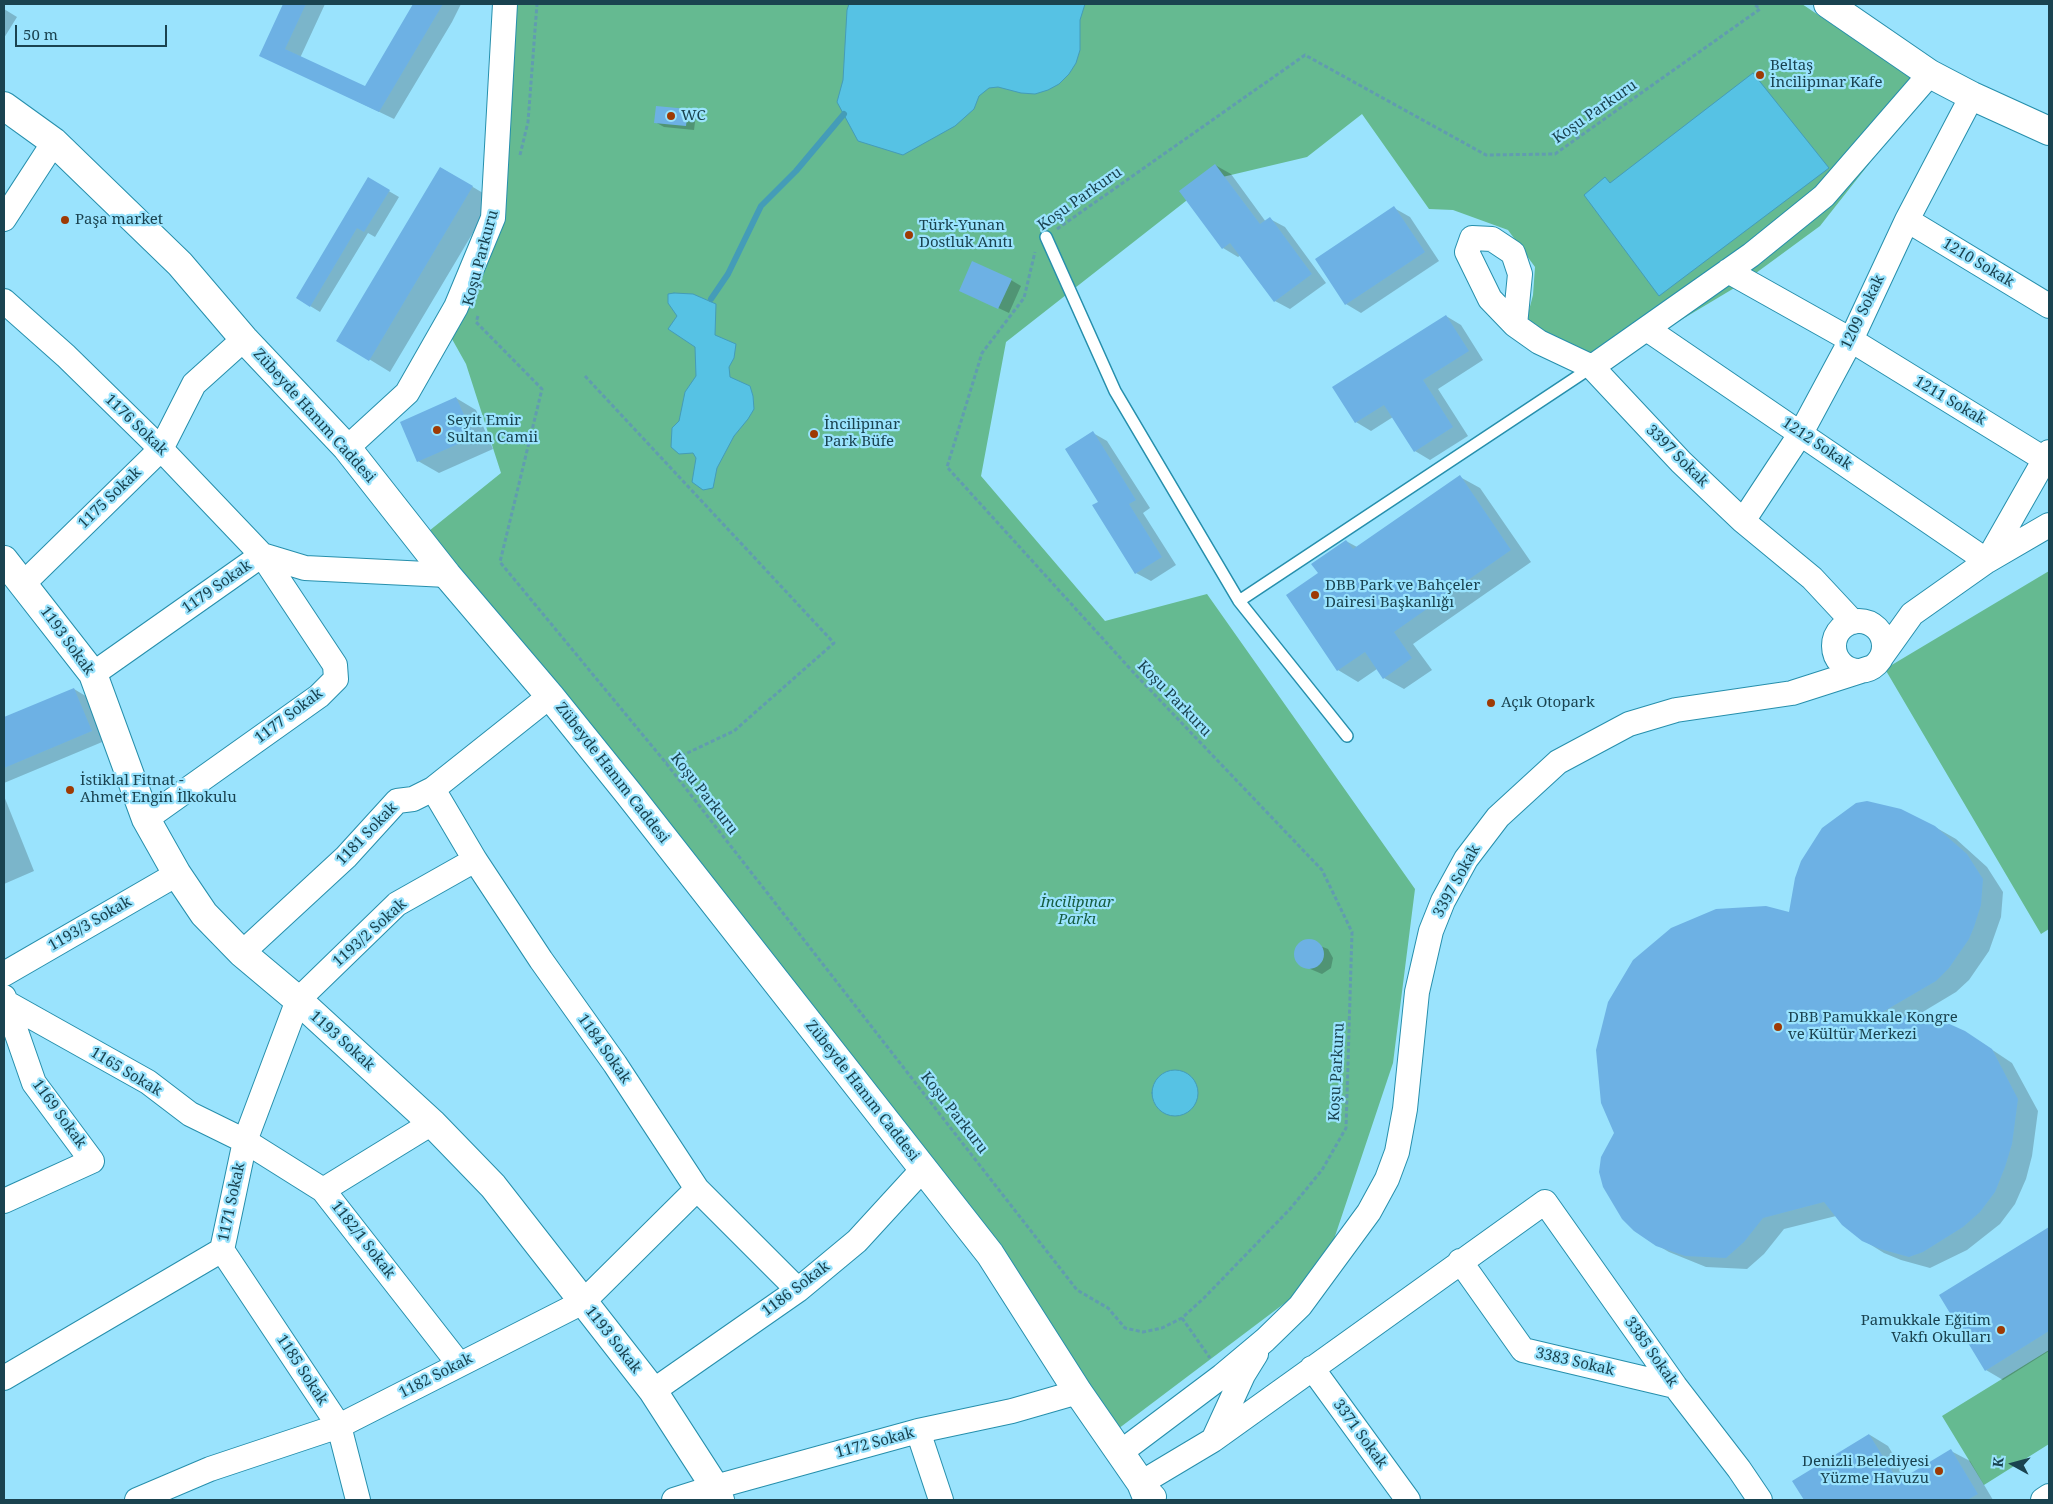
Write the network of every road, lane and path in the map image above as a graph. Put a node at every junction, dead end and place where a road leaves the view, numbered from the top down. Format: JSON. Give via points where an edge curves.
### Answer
{"nodes":[{"id":1,"x":505,"y":4,"type":"edge"},
{"id":2,"x":537,"y":4,"type":"edge"},
{"id":3,"x":1754,"y":4,"type":"edge"},
{"id":4,"x":1840,"y":8,"type":"edge"},
{"id":5,"x":1930,"y":74,"type":"junction"},
{"id":6,"x":1972,"y":96,"type":"junction"},
{"id":7,"x":4,"y":106,"type":"edge"},
{"id":8,"x":2049,"y":131,"type":"edge"},
{"id":9,"x":54,"y":142,"type":"junction"},
{"id":10,"x":518,"y":160,"type":"dead end"},
{"id":11,"x":4,"y":219,"type":"edge"},
{"id":12,"x":1907,"y":220,"type":"junction"},
{"id":13,"x":1046,"y":236,"type":"junction"},
{"id":14,"x":1728,"y":271,"type":"junction"},
{"id":15,"x":4,"y":300,"type":"edge"},
{"id":16,"x":2049,"y":306,"type":"edge"},
{"id":17,"x":478,"y":312,"type":"dead end"},
{"id":18,"x":1515,"y":325,"type":"dead end"},
{"id":19,"x":1647,"y":329,"type":"junction"},
{"id":20,"x":244,"y":339,"type":"junction"},
{"id":21,"x":1851,"y":340,"type":"junction"},
{"id":22,"x":1592,"y":367,"type":"junction"},
{"id":23,"x":585,"y":376,"type":"dead end"},
{"id":24,"x":1801,"y":433,"type":"junction"},
{"id":25,"x":347,"y":448,"type":"junction"},
{"id":26,"x":161,"y":449,"type":"junction"},
{"id":27,"x":2048,"y":458,"type":"edge"},
{"id":28,"x":1743,"y":521,"type":"junction"},
{"id":29,"x":2049,"y":525,"type":"edge"},
{"id":30,"x":262,"y":555,"type":"junction"},
{"id":31,"x":4,"y":560,"type":"edge"},
{"id":32,"x":1987,"y":561,"type":"junction"},
{"id":33,"x":447,"y":575,"type":"junction"},
{"id":34,"x":24,"y":583,"type":"junction"},
{"id":35,"x":1832,"y":598,"type":"junction"},
{"id":36,"x":1239,"y":601,"type":"junction"},
{"id":37,"x":1912,"y":614,"type":"junction"},
{"id":38,"x":1860,"y":622,"type":"junction"},
{"id":39,"x":1835,"y":651,"type":"junction"},
{"id":40,"x":1876,"y":662,"type":"junction"},
{"id":41,"x":93,"y":674,"type":"junction"},
{"id":42,"x":1792,"y":693,"type":"junction"},
{"id":43,"x":550,"y":696,"type":"junction"},
{"id":44,"x":1347,"y":736,"type":"dead end"},
{"id":45,"x":666,"y":763,"type":"junction"},
{"id":46,"x":433,"y":789,"type":"junction"},
{"id":47,"x":146,"y":819,"type":"junction"},
{"id":48,"x":475,"y":860,"type":"junction"},
{"id":49,"x":177,"y":874,"type":"junction"},
{"id":50,"x":242,"y":953,"type":"junction"},
{"id":51,"x":4,"y":974,"type":"edge"},
{"id":52,"x":5,"y":1000,"type":"edge"},
{"id":53,"x":298,"y":1000,"type":"junction"},
{"id":54,"x":432,"y":1123,"type":"junction"},
{"id":55,"x":245,"y":1142,"type":"junction"},
{"id":56,"x":924,"y":1169,"type":"junction"},
{"id":57,"x":697,"y":1189,"type":"junction"},
{"id":58,"x":323,"y":1190,"type":"junction"},
{"id":59,"x":4,"y":1201,"type":"edge"},
{"id":60,"x":222,"y":1250,"type":"junction"},
{"id":61,"x":1460,"y":1261,"type":"junction"},
{"id":62,"x":798,"y":1290,"type":"junction"},
{"id":63,"x":583,"y":1302,"type":"junction"},
{"id":64,"x":1182,"y":1318,"type":"junction"},
{"id":65,"x":1265,"y":1340,"type":"junction"},
{"id":66,"x":459,"y":1364,"type":"junction"},
{"id":67,"x":1312,"y":1368,"type":"junction"},
{"id":68,"x":1222,"y":1376,"type":"junction"},
{"id":69,"x":4,"y":1378,"type":"edge"},
{"id":70,"x":1675,"y":1386,"type":"junction"},
{"id":71,"x":653,"y":1391,"type":"junction"},
{"id":72,"x":1078,"y":1392,"type":"junction"},
{"id":73,"x":339,"y":1426,"type":"junction"},
{"id":74,"x":918,"y":1432,"type":"junction"},
{"id":75,"x":1213,"y":1440,"type":"junction"},
{"id":76,"x":1121,"y":1452,"type":"junction"},
{"id":77,"x":717,"y":1494,"type":"edge"},
{"id":78,"x":1149,"y":1495,"type":"edge"},
{"id":79,"x":2049,"y":1496,"type":"edge"},
{"id":80,"x":137,"y":1500,"type":"edge"},
{"id":81,"x":358,"y":1500,"type":"edge"},
{"id":82,"x":674,"y":1500,"type":"edge"},
{"id":83,"x":941,"y":1500,"type":"edge"},
{"id":84,"x":1408,"y":1500,"type":"edge"},
{"id":85,"x":1760,"y":1500,"type":"edge"},
{"id":86,"x":2043,"y":1500,"type":"edge"}],
"edges":[{"from":1,"to":25,"type":"street","via":[[493,218],[456,307],[407,393]]},
{"from":2,"to":10,"type":"path","via":[[528,122]]},
{"from":3,"to":13,"type":"path","name":"Koşu Parkuru","via":[[1760,9],[1554,154],[1486,155],[1305,55]]},
{"from":4,"to":5,"type":"main road"},
{"from":5,"to":6,"type":"main road"},
{"from":5,"to":14,"type":"street","via":[[1824,196]]},
{"from":6,"to":8,"type":"main road"},
{"from":6,"to":12,"type":"street","name":"1209 Sokak"},
{"from":7,"to":9,"type":"main road","name":"Zübeyde Hanım Caddesi"},
{"from":9,"to":11,"type":"street"},
{"from":9,"to":20,"type":"main road","name":"Zübeyde Hanım Caddesi","via":[[180,264]]},
{"from":12,"to":16,"type":"street","name":"1210 Sokak"},
{"from":12,"to":21,"type":"street","name":"1209 Sokak"},
{"from":13,"to":36,"type":"lane","via":[[1115,391]]},
{"from":13,"to":64,"type":"path","name":"Koşu Parkuru","via":[[1036,244],[1024,298],[982,353],[947,467],[1134,673],[1322,870],[1352,932],[1346,1128],[1322,1170],[1290,1209]]},
{"from":14,"to":19,"type":"street"},
{"from":14,"to":21,"type":"street","name":"1211 Sokak"},
{"from":15,"to":26,"type":"street","name":"1176 Sokak"},
{"from":17,"to":45,"type":"path","name":"Koşu Parkuru","via":[[476,322],[542,389],[500,562]]},
{"from":18,"to":22,"type":"street","name":"3397 Sokak","via":[[1539,342]]},
{"from":19,"to":22,"type":"street"},
{"from":19,"to":24,"type":"street","name":"1212 Sokak"},
{"from":20,"to":25,"type":"main road","name":"Zübeyde Hanım Caddesi"},
{"from":20,"to":26,"type":"street","name":"1175 Sokak","via":[[194,384]]},
{"from":21,"to":24,"type":"street","name":"1209 Sokak"},
{"from":21,"to":27,"type":"street","name":"1211 Sokak"},
{"from":22,"to":28,"type":"street","name":"3397 Sokak","via":[[1681,462]]},
{"from":22,"to":36,"type":"lane"},
{"from":23,"to":45,"type":"path","via":[[834,643],[734,731]]},
{"from":24,"to":28,"type":"street","name":"1209 Sokak"},
{"from":24,"to":32,"type":"street","name":"1212 Sokak"},
{"from":25,"to":33,"type":"main road","name":"Zübeyde Hanım Caddesi"},
{"from":26,"to":30,"type":"street","name":"1176 Sokak"},
{"from":26,"to":34,"type":"street","name":"1175 Sokak"},
{"from":27,"to":32,"type":"street"},
{"from":28,"to":35,"type":"street","name":"3397 Sokak"},
{"from":29,"to":32,"type":"street"},
{"from":30,"to":33,"type":"street","name":"1179 Sokak","via":[[305,568]]},
{"from":30,"to":41,"type":"street","name":"1179 Sokak"},
{"from":30,"to":47,"type":"street","name":"1177 Sokak","via":[[335,665],[336,678],[319,696]]},
{"from":31,"to":34,"type":"main road","name":"1193 Sokak"},
{"from":32,"to":37,"type":"street"},
{"from":33,"to":43,"type":"main road","name":"Zübeyde Hanım Caddesi"},
{"from":34,"to":41,"type":"main road","name":"1193 Sokak"},
{"from":35,"to":38,"type":"street","name":"3397 Sokak"},
{"from":35,"to":39,"type":"street"},
{"from":36,"to":44,"type":"lane"},
{"from":37,"to":38,"type":"street"},
{"from":37,"to":40,"type":"street"},
{"from":38,"to":39,"type":"street","via":[[1840,631]]},
{"from":38,"to":40,"type":"street","via":[[1875,627],[1883,640]]},
{"from":39,"to":40,"type":"street","via":[[1847,667],[1854,670]]},
{"from":39,"to":42,"type":"street"},
{"from":40,"to":42,"type":"street","name":"3397 Sokak"},
{"from":41,"to":47,"type":"main road","name":"1193 Sokak"},
{"from":42,"to":65,"type":"street","name":"3397 Sokak","via":[[1676,710],[1629,724],[1558,762],[1498,817],[1478,841],[1443,901],[1430,931],[1417,992],[1405,1109],[1397,1152],[1387,1179],[1355,1234],[1300,1306]]},
{"from":43,"to":46,"type":"street","name":"1181 Sokak"},
{"from":43,"to":56,"type":"main road","name":"Zübeyde Hanım Caddesi"},
{"from":45,"to":64,"type":"path","name":"Koşu Parkuru","via":[[1077,1290],[1108,1308],[1125,1328],[1143,1332],[1162,1328]]},
{"from":46,"to":48,"type":"street","name":"1184 Sokak"},
{"from":46,"to":50,"type":"street","name":"1181 Sokak","via":[[413,799],[397,800],[346,857]]},
{"from":47,"to":49,"type":"main road","name":"1193 Sokak"},
{"from":48,"to":53,"type":"street","name":"1193/2 Sokak","via":[[397,904]]},
{"from":48,"to":57,"type":"street","name":"1184 Sokak"},
{"from":49,"to":50,"type":"main road","name":"1193 Sokak","via":[[204,914]]},
{"from":49,"to":51,"type":"street","name":"1193/3 Sokak"},
{"from":50,"to":53,"type":"main road","name":"1193 Sokak"},
{"from":52,"to":55,"type":"street","name":"1165 Sokak","via":[[148,1082],[190,1114]]},
{"from":52,"to":59,"type":"street","name":"1169 Sokak","via":[[34,1083],[92,1161]]},
{"from":53,"to":54,"type":"main road","name":"1193 Sokak"},
{"from":53,"to":55,"type":"street","name":"1171 Sokak"},
{"from":54,"to":58,"type":"street"},
{"from":54,"to":63,"type":"main road","name":"1193 Sokak","via":[[492,1186]]},
{"from":55,"to":58,"type":"street","name":"1182/1 Sokak"},
{"from":55,"to":60,"type":"street","name":"1171 Sokak"},
{"from":56,"to":62,"type":"street","name":"1186 Sokak","via":[[857,1241]]},
{"from":56,"to":72,"type":"main road","name":"Zübeyde Hanım Caddesi","via":[[990,1254]]},
{"from":57,"to":62,"type":"street","name":"1184 Sokak"},
{"from":57,"to":63,"type":"street","name":"1182 Sokak"},
{"from":58,"to":66,"type":"street","name":"1182/1 Sokak"},
{"from":60,"to":69,"type":"street","name":"1171 Sokak"},
{"from":60,"to":73,"type":"street","name":"1185 Sokak"},
{"from":61,"to":67,"type":"street"},
{"from":61,"to":70,"type":"street","name":"3383 Sokak","via":[[1523,1350]]},
{"from":61,"to":70,"type":"street","name":"3385 Sokak","via":[[1544,1202]]},
{"from":62,"to":71,"type":"street","name":"1186 Sokak"},
{"from":63,"to":66,"type":"street","name":"1182 Sokak"},
{"from":63,"to":71,"type":"main road","name":"1193 Sokak"},
{"from":64,"to":68,"type":"path"},
{"from":65,"to":68,"type":"street"},
{"from":65,"to":75,"type":"street","via":[[1243,1375]]},
{"from":66,"to":73,"type":"street","name":"1182 Sokak"},
{"from":67,"to":75,"type":"street"},
{"from":67,"to":84,"type":"street","name":"3371 Sokak"},
{"from":68,"to":76,"type":"street"},
{"from":70,"to":85,"type":"street","name":"3385 Sokak"},
{"from":71,"to":77,"type":"main road","name":"1193 Sokak"},
{"from":72,"to":74,"type":"street","name":"1172 Sokak"},
{"from":72,"to":76,"type":"main road","name":"Zübeyde Hanım Caddesi"},
{"from":73,"to":80,"type":"street","name":"1182 Sokak","via":[[210,1469]]},
{"from":73,"to":81,"type":"street","name":"1185 Sokak"},
{"from":74,"to":77,"type":"street","name":"1172 Sokak"},
{"from":74,"to":83,"type":"street"},
{"from":75,"to":78,"type":"street"},
{"from":76,"to":78,"type":"main road","name":"Zübeyde Hanım Caddesi"},
{"from":77,"to":82,"type":"street","name":"1172 Sokak"},
{"from":79,"to":86,"type":"street"}]}
